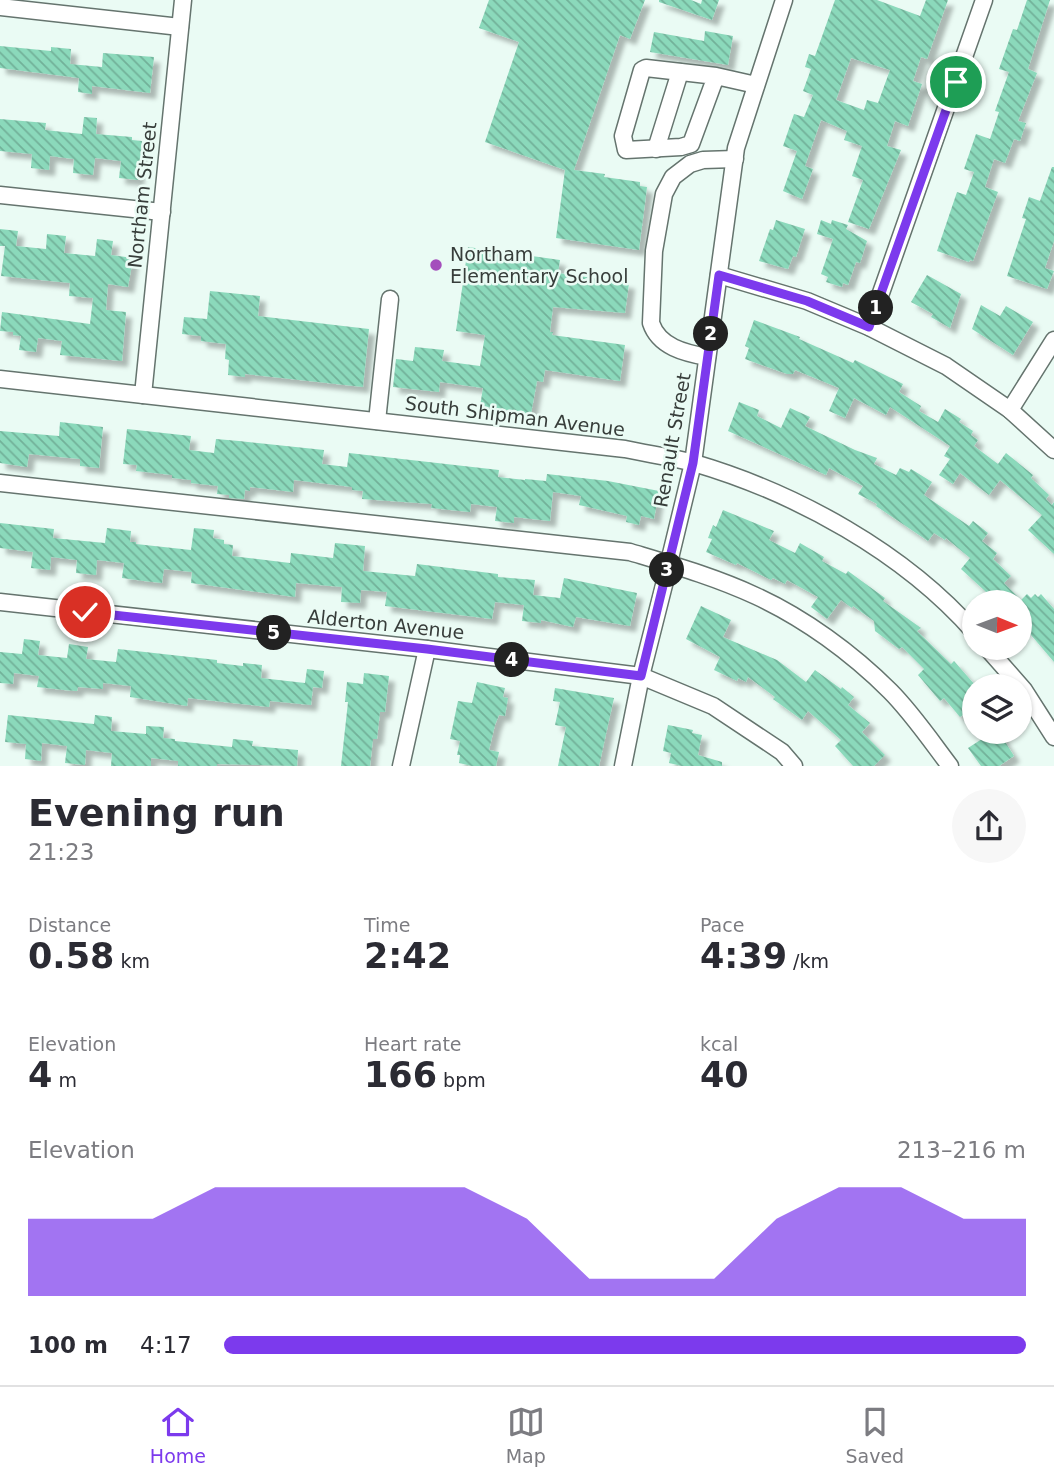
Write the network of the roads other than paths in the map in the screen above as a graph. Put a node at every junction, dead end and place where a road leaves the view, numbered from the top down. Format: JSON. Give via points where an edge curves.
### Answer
{"nodes":[{"id":1,"x":183,"y":0,"type":"edge"},
{"id":2,"x":784,"y":0,"type":"edge"},
{"id":3,"x":985,"y":0,"type":"edge"},
{"id":4,"x":0,"y":7,"type":"edge"},
{"id":5,"x":180,"y":27,"type":"junction"},
{"id":6,"x":680,"y":72,"type":"junction"},
{"id":7,"x":716,"y":76,"type":"junction"},
{"id":8,"x":756,"y":85,"type":"junction"},
{"id":9,"x":656,"y":149,"type":"junction"},
{"id":10,"x":735,"y":159,"type":"junction"},
{"id":11,"x":0,"y":195,"type":"edge"},
{"id":12,"x":162,"y":212,"type":"junction"},
{"id":13,"x":719,"y":275,"type":"junction"},
{"id":14,"x":390,"y":299,"type":"dead end"},
{"id":15,"x":869,"y":327,"type":"junction"},
{"id":16,"x":1054,"y":340,"type":"edge"},
{"id":17,"x":708,"y":358,"type":"junction"},
{"id":18,"x":0,"y":379,"type":"edge"},
{"id":19,"x":143,"y":394,"type":"junction"},
{"id":20,"x":1010,"y":410,"type":"junction"},
{"id":21,"x":377,"y":421,"type":"junction"},
{"id":22,"x":1054,"y":450,"type":"edge"},
{"id":23,"x":693,"y":463,"type":"junction"},
{"id":24,"x":0,"y":483,"type":"edge"},
{"id":25,"x":0,"y":602,"type":"edge"},
{"id":26,"x":962,"y":618,"type":"edge"},
{"id":27,"x":427,"y":649,"type":"junction"},
{"id":28,"x":998,"y":660,"type":"edge"},
{"id":29,"x":641,"y":676,"type":"junction"},
{"id":30,"x":1054,"y":737,"type":"edge"},
{"id":31,"x":401,"y":765,"type":"edge"},
{"id":32,"x":623,"y":765,"type":"edge"},
{"id":33,"x":794,"y":765,"type":"edge"},
{"id":34,"x":950,"y":765,"type":"edge"}],
"edges":[{"from":1,"to":5,"type":"street","name":"Northam Street"},
{"from":2,"to":8,"type":"street","name":"Renault Street"},
{"from":3,"to":15,"type":"street"},
{"from":4,"to":5,"type":"street"},
{"from":5,"to":12,"type":"street","name":"Northam Street"},
{"from":6,"to":7,"type":"street"},
{"from":6,"to":9,"type":"street"},
{"from":6,"to":9,"type":"street","via":[[642,70],[623,136],[626,150]]},
{"from":7,"to":8,"type":"street"},
{"from":7,"to":9,"type":"street","via":[[691,144]]},
{"from":8,"to":10,"type":"street","name":"Renault Street"},
{"from":10,"to":13,"type":"street","name":"Renault Street"},
{"from":10,"to":17,"type":"street","via":[[690,164],[673,177],[664,194],[654,251],[654,332],[676,350]]},
{"from":11,"to":12,"type":"street"},
{"from":12,"to":19,"type":"street","name":"Northam Street"},
{"from":13,"to":15,"type":"street","via":[[807,301]]},
{"from":13,"to":17,"type":"street","name":"Renault Street"},
{"from":14,"to":21,"type":"street"},
{"from":15,"to":20,"type":"street","via":[[946,366]]},
{"from":16,"to":20,"type":"street"},
{"from":17,"to":23,"type":"street","name":"Renault Street"},
{"from":18,"to":19,"type":"street","name":"South Shipman Avenue"},
{"from":19,"to":21,"type":"street","name":"South Shipman Avenue"},
{"from":20,"to":22,"type":"street"},
{"from":21,"to":23,"type":"street","name":"South Shipman Avenue","via":[[625,449]]},
{"from":23,"to":26,"type":"street","name":"South Shipman Avenue","via":[[780,494],[845,528],[907,571]]},
{"from":23,"to":29,"type":"street","name":"Renault Street","bridge":true},
{"from":24,"to":34,"type":"street","via":[[630,552],[665,562],[757,596],[804,623],[891,691]]},
{"from":25,"to":27,"type":"street","name":"Alderton Avenue"},
{"from":27,"to":29,"type":"street","name":"Alderton Avenue"},
{"from":27,"to":31,"type":"street"},
{"from":28,"to":30,"type":"street","via":[[1024,690]]},
{"from":29,"to":32,"type":"street","name":"Renault Street"},
{"from":29,"to":33,"type":"street","name":"Alderton Avenue","via":[[713,706]]}]}
